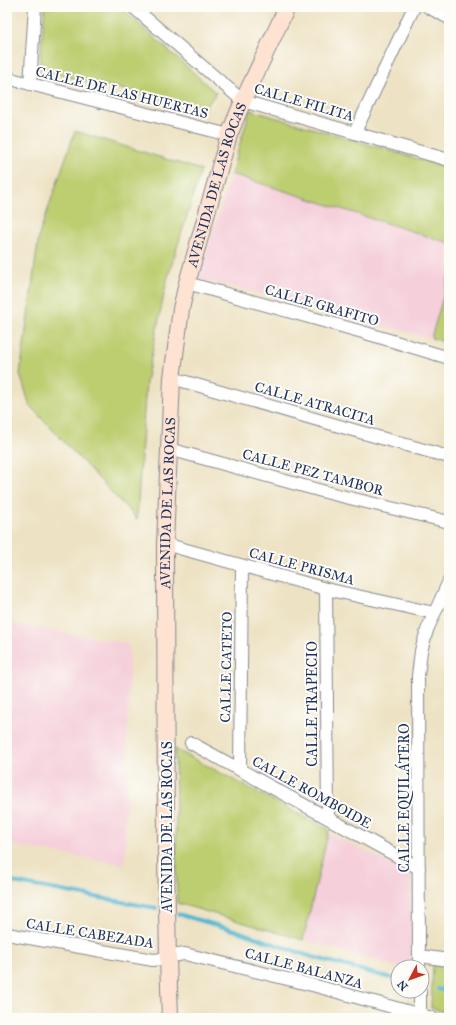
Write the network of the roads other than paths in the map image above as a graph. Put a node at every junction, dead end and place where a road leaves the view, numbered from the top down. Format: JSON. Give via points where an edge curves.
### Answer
{"nodes":[{"id":1,"x":35,"y":7,"type":"edge"},
{"id":2,"x":133,"y":7,"type":"edge"},
{"id":3,"x":414,"y":7,"type":"edge"},
{"id":4,"x":428,"y":7,"type":"edge"},
{"id":5,"x":284,"y":8,"type":"edge"},
{"id":6,"x":449,"y":18,"type":"edge"},
{"id":7,"x":7,"y":78,"type":"edge"},
{"id":8,"x":30,"y":84,"type":"junction"},
{"id":9,"x":243,"y":101,"type":"junction"},
{"id":10,"x":355,"y":132,"type":"junction"},
{"id":11,"x":229,"y":135,"type":"junction"},
{"id":12,"x":448,"y":157,"type":"edge"},
{"id":13,"x":187,"y":283,"type":"junction"},
{"id":14,"x":449,"y":358,"type":"edge"},
{"id":15,"x":172,"y":378,"type":"junction"},
{"id":16,"x":169,"y":449,"type":"junction"},
{"id":17,"x":449,"y":457,"type":"edge"},
{"id":18,"x":449,"y":522,"type":"edge"},
{"id":19,"x":165,"y":544,"type":"junction"},
{"id":20,"x":242,"y":566,"type":"junction"},
{"id":21,"x":449,"y":581,"type":"edge"},
{"id":22,"x":326,"y":589,"type":"junction"},
{"id":23,"x":434,"y":613,"type":"junction"},
{"id":24,"x":191,"y":743,"type":"dead end"},
{"id":25,"x":240,"y":769,"type":"junction"},
{"id":26,"x":328,"y":818,"type":"junction"},
{"id":27,"x":419,"y":868,"type":"junction"},
{"id":28,"x":7,"y":934,"type":"edge"},
{"id":29,"x":168,"y":958,"type":"junction"},
{"id":30,"x":420,"y":959,"type":"edge"},
{"id":31,"x":449,"y":960,"type":"edge"},
{"id":32,"x":430,"y":961,"type":"edge"},
{"id":33,"x":420,"y":999,"type":"edge"},
{"id":34,"x":420,"y":1013,"type":"edge"},
{"id":35,"x":170,"y":1018,"type":"edge"},
{"id":36,"x":432,"y":1018,"type":"edge"}],
"edges":[{"from":1,"to":8,"type":"street"},
{"from":2,"to":9,"type":"street","name":"CALLE FILITA"},
{"from":3,"to":10,"type":"street"},
{"from":4,"to":6,"type":"street"},
{"from":5,"to":9,"type":"street","name":"AVENIDA DE LAS ROCAS"},
{"from":7,"to":8,"type":"street","name":"CALLE DE LAS HUERTAS"},
{"from":8,"to":11,"type":"street","name":"CALLE DE LAS HUERTAS"},
{"from":9,"to":10,"type":"street","name":"CALLE FILITA"},
{"from":9,"to":11,"type":"street","name":"AVENIDA DE LAS ROCAS"},
{"from":10,"to":12,"type":"street","name":"CALLE FILITA"},
{"from":11,"to":13,"type":"street","name":"AVENIDA DE LAS ROCAS"},
{"from":13,"to":14,"type":"street","name":"CALLE GRAFITO"},
{"from":13,"to":15,"type":"street","name":"AVENIDA DE LAS ROCAS"},
{"from":15,"to":16,"type":"street","name":"AVENIDA DE LAS ROCAS"},
{"from":15,"to":17,"type":"street","name":"CALLE ATRACITA"},
{"from":16,"to":18,"type":"street","name":"CALLE PEZ TAMBOR","via":[[329,493]]},
{"from":16,"to":19,"type":"street","name":"AVENIDA DE LAS ROCAS"},
{"from":19,"to":20,"type":"street","name":"CALLE PRISMA"},
{"from":19,"to":29,"type":"street","name":"AVENIDA DE LAS ROCAS"},
{"from":20,"to":22,"type":"street","name":"CALLE PRISMA"},
{"from":20,"to":25,"type":"street","name":"CALLE CATETO"},
{"from":21,"to":23,"type":"street","name":"CALLE EQUILÁTERO"},
{"from":22,"to":23,"type":"street","name":"CALLE PRISMA"},
{"from":22,"to":26,"type":"street","name":"CALLE TRAPECIO"},
{"from":23,"to":27,"type":"street","name":"CALLE EQUILÁTERO","via":[[421,651],[418,676]]},
{"from":24,"to":25,"type":"street","name":"CALLE ROMBOIDE"},
{"from":25,"to":26,"type":"street","name":"CALLE ROMBOIDE"},
{"from":26,"to":27,"type":"street","name":"CALLE ROMBOIDE"},
{"from":27,"to":30,"type":"street","name":"CALLE EQUILÁTERO"},
{"from":28,"to":29,"type":"street","name":"CALLE CABEZADA","via":[[153,960]]},
{"from":29,"to":34,"type":"street","name":"CALLE BALANZA","via":[[185,954]]},
{"from":29,"to":35,"type":"street","name":"AVENIDA DE LAS ROCAS"},
{"from":31,"to":32,"type":"street"},
{"from":33,"to":34,"type":"street"},
{"from":34,"to":36,"type":"street","name":"CALLE BALANZA"}]}
